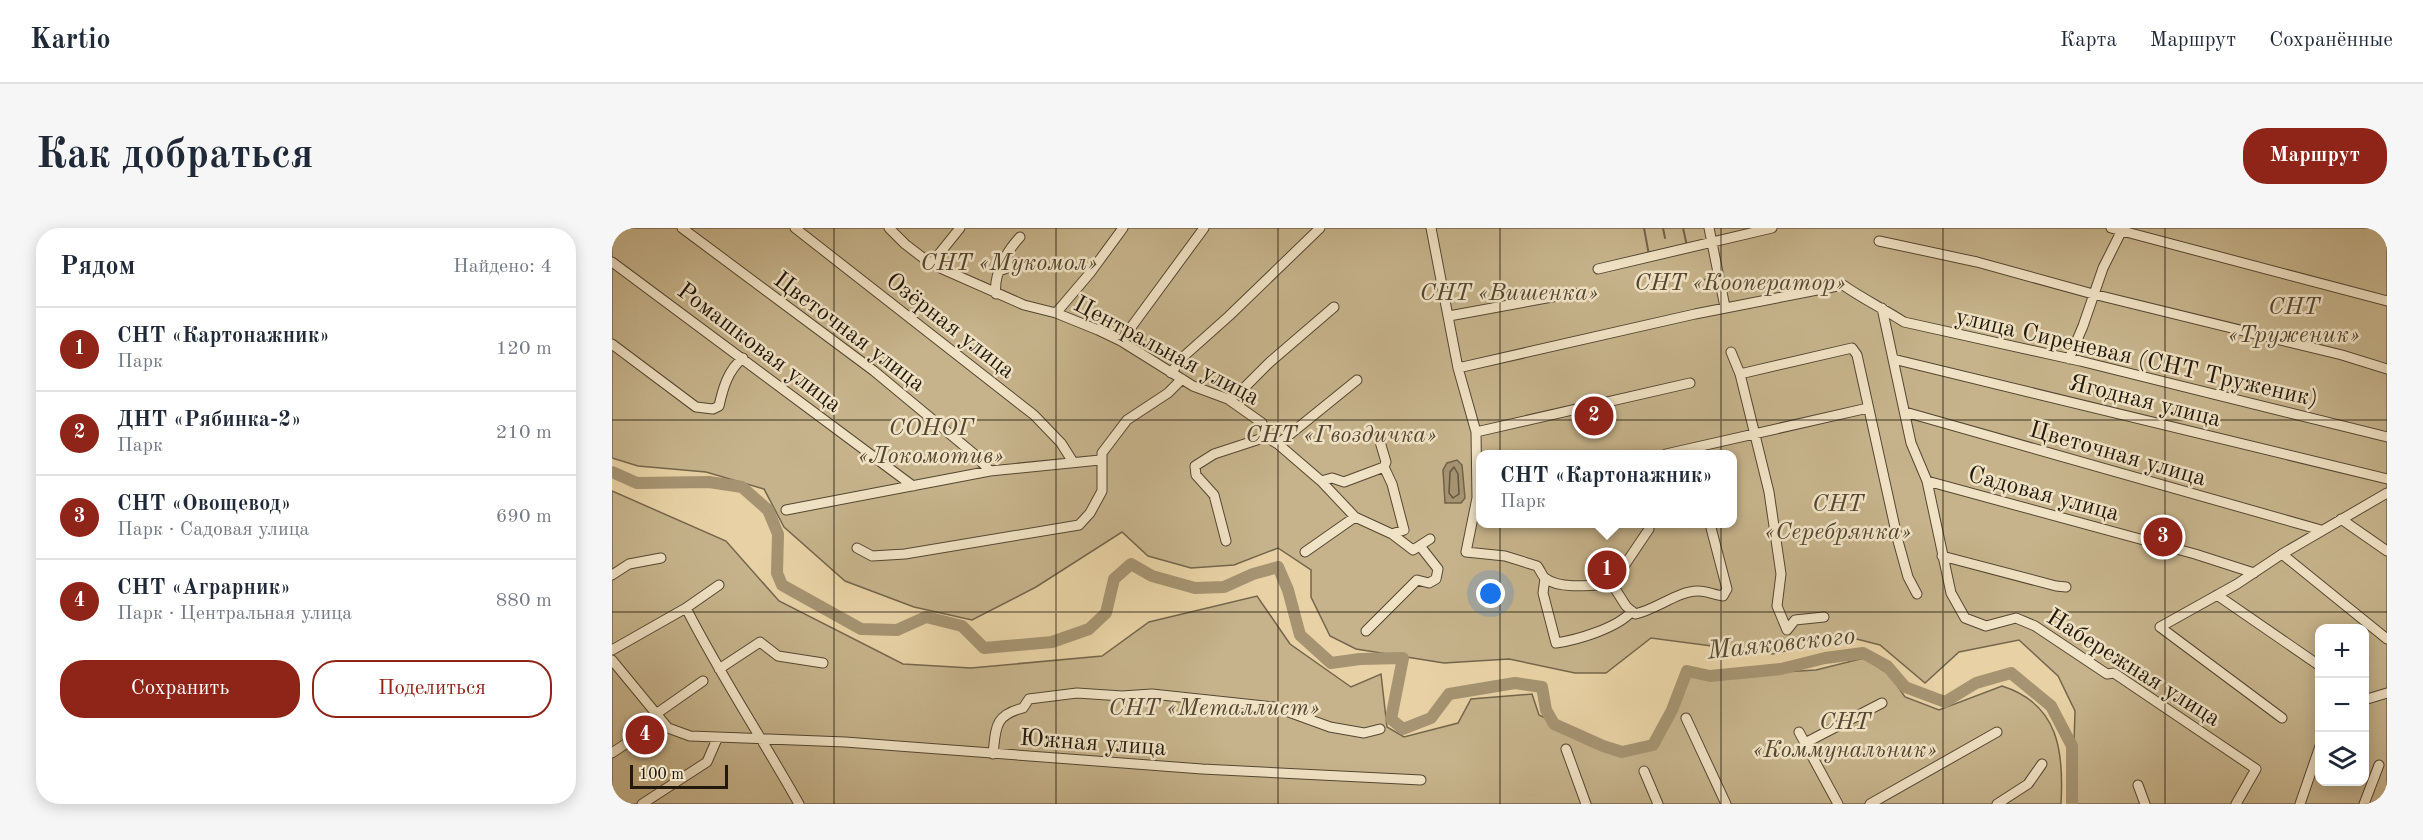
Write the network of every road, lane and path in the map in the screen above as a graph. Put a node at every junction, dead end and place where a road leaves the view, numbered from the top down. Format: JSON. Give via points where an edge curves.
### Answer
{"nodes":[{"id":1,"x":682,"y":228,"type":"edge"},
{"id":2,"x":795,"y":228,"type":"edge"},
{"id":3,"x":889,"y":228,"type":"edge"},
{"id":4,"x":960,"y":228,"type":"edge"},
{"id":5,"x":1123,"y":228,"type":"edge"},
{"id":6,"x":1204,"y":228,"type":"edge"},
{"id":7,"x":1320,"y":228,"type":"edge"},
{"id":8,"x":1431,"y":228,"type":"edge"},
{"id":9,"x":1709,"y":228,"type":"edge"},
{"id":10,"x":1772,"y":228,"type":"edge"},
{"id":11,"x":2111,"y":228,"type":"edge"},
{"id":12,"x":2122,"y":229,"type":"edge"},
{"id":13,"x":1020,"y":237,"type":"dead end"},
{"id":14,"x":1879,"y":241,"type":"dead end"},
{"id":15,"x":1712,"y":243,"type":"junction"},
{"id":16,"x":612,"y":262,"type":"edge"},
{"id":17,"x":1023,"y":262,"type":"dead end"},
{"id":18,"x":931,"y":264,"type":"junction"},
{"id":19,"x":1598,"y":269,"type":"dead end"},
{"id":20,"x":999,"y":271,"type":"junction"},
{"id":21,"x":1574,"y":293,"type":"dead end"},
{"id":22,"x":996,"y":294,"type":"junction"},
{"id":23,"x":2093,"y":294,"type":"junction"},
{"id":24,"x":2387,"y":301,"type":"edge"},
{"id":25,"x":1334,"y":307,"type":"dead end"},
{"id":26,"x":1725,"y":308,"type":"junction"},
{"id":27,"x":1882,"y":308,"type":"junction"},
{"id":28,"x":1056,"y":313,"type":"junction"},
{"id":29,"x":1449,"y":316,"type":"junction"},
{"id":30,"x":1121,"y":341,"type":"junction"},
{"id":31,"x":612,"y":344,"type":"edge"},
{"id":32,"x":1731,"y":352,"type":"dead end"},
{"id":33,"x":743,"y":358,"type":"junction"},
{"id":34,"x":1893,"y":359,"type":"junction"},
{"id":35,"x":2069,"y":359,"type":"junction"},
{"id":36,"x":1458,"y":368,"type":"junction"},
{"id":37,"x":2387,"y":369,"type":"edge"},
{"id":38,"x":1171,"y":373,"type":"junction"},
{"id":39,"x":1740,"y":374,"type":"junction"},
{"id":40,"x":1182,"y":379,"type":"junction"},
{"id":41,"x":1357,"y":380,"type":"dead end"},
{"id":42,"x":1690,"y":383,"type":"dead end"},
{"id":43,"x":1228,"y":399,"type":"junction"},
{"id":44,"x":1868,"y":408,"type":"junction"},
{"id":45,"x":1905,"y":412,"type":"junction"},
{"id":46,"x":1476,"y":432,"type":"junction"},
{"id":47,"x":1754,"y":434,"type":"junction"},
{"id":48,"x":1378,"y":435,"type":"dead end"},
{"id":49,"x":1266,"y":437,"type":"junction"},
{"id":50,"x":2387,"y":437,"type":"edge"},
{"id":51,"x":1278,"y":444,"type":"junction"},
{"id":52,"x":1477,"y":450,"type":"edge"},
{"id":53,"x":1697,"y":450,"type":"edge"},
{"id":54,"x":1100,"y":460,"type":"junction"},
{"id":55,"x":1073,"y":462,"type":"junction"},
{"id":56,"x":1383,"y":468,"type":"junction"},
{"id":57,"x":990,"y":471,"type":"junction"},
{"id":58,"x":2387,"y":479,"type":"edge"},
{"id":59,"x":1321,"y":481,"type":"junction"},
{"id":60,"x":1927,"y":481,"type":"junction"},
{"id":61,"x":913,"y":486,"type":"junction"},
{"id":62,"x":2387,"y":493,"type":"edge"},
{"id":63,"x":786,"y":510,"type":"dead end"},
{"id":64,"x":1476,"y":510,"type":"edge"},
{"id":65,"x":1354,"y":517,"type":"junction"},
{"id":66,"x":2340,"y":519,"type":"junction"},
{"id":67,"x":1711,"y":528,"type":"edge"},
{"id":68,"x":1649,"y":529,"type":"dead end"},
{"id":69,"x":2321,"y":530,"type":"junction"},
{"id":70,"x":1392,"y":534,"type":"junction"},
{"id":71,"x":1430,"y":539,"type":"dead end"},
{"id":72,"x":1226,"y":541,"type":"dead end"},
{"id":73,"x":1420,"y":546,"type":"junction"},
{"id":74,"x":857,"y":548,"type":"dead end"},
{"id":75,"x":2387,"y":551,"type":"edge"},
{"id":76,"x":1305,"y":552,"type":"dead end"},
{"id":77,"x":2282,"y":554,"type":"junction"},
{"id":78,"x":1942,"y":556,"type":"junction"},
{"id":79,"x":661,"y":558,"type":"dead end"},
{"id":80,"x":2254,"y":573,"type":"junction"},
{"id":81,"x":612,"y":575,"type":"edge"},
{"id":82,"x":1545,"y":578,"type":"junction"},
{"id":83,"x":1612,"y":584,"type":"junction"},
{"id":84,"x":719,"y":585,"type":"dead end"},
{"id":85,"x":2067,"y":587,"type":"dead end"},
{"id":86,"x":1917,"y":594,"type":"dead end"},
{"id":87,"x":2217,"y":595,"type":"junction"},
{"id":88,"x":686,"y":608,"type":"junction"},
{"id":89,"x":1632,"y":611,"type":"junction"},
{"id":90,"x":1824,"y":617,"type":"dead end"},
{"id":91,"x":1366,"y":631,"type":"dead end"},
{"id":92,"x":2387,"y":639,"type":"edge"},
{"id":93,"x":612,"y":650,"type":"edge"},
{"id":94,"x":612,"y":660,"type":"edge"},
{"id":95,"x":824,"y":663,"type":"dead end"},
{"id":96,"x":2315,"y":663,"type":"edge"},
{"id":97,"x":719,"y":669,"type":"junction"},
{"id":98,"x":703,"y":681,"type":"dead end"},
{"id":99,"x":2387,"y":693,"type":"edge"},
{"id":100,"x":2369,"y":698,"type":"edge"},
{"id":101,"x":1882,"y":703,"type":"dead end"},
{"id":102,"x":656,"y":714,"type":"junction"},
{"id":103,"x":1686,"y":718,"type":"dead end"},
{"id":104,"x":2282,"y":718,"type":"dead end"},
{"id":105,"x":1380,"y":729,"type":"dead end"},
{"id":106,"x":645,"y":731,"type":"dead end"},
{"id":107,"x":1799,"y":732,"type":"dead end"},
{"id":108,"x":1997,"y":732,"type":"dead end"},
{"id":109,"x":717,"y":739,"type":"junction"},
{"id":110,"x":763,"y":740,"type":"junction"},
{"id":111,"x":1805,"y":743,"type":"junction"},
{"id":112,"x":1566,"y":749,"type":"dead end"},
{"id":113,"x":612,"y":753,"type":"edge"},
{"id":114,"x":993,"y":754,"type":"junction"},
{"id":115,"x":2315,"y":758,"type":"edge"},
{"id":116,"x":2042,"y":764,"type":"dead end"},
{"id":117,"x":2379,"y":765,"type":"dead end"},
{"id":118,"x":1644,"y":771,"type":"dead end"},
{"id":119,"x":1421,"y":780,"type":"dead end"},
{"id":120,"x":2138,"y":785,"type":"dead end"},
{"id":121,"x":642,"y":804,"type":"edge"},
{"id":122,"x":799,"y":804,"type":"edge"},
{"id":123,"x":1586,"y":804,"type":"edge"},
{"id":124,"x":1658,"y":804,"type":"edge"},
{"id":125,"x":1726,"y":804,"type":"edge"},
{"id":126,"x":1838,"y":804,"type":"edge"},
{"id":127,"x":1870,"y":804,"type":"edge"},
{"id":128,"x":1997,"y":804,"type":"edge"},
{"id":129,"x":2145,"y":804,"type":"edge"},
{"id":130,"x":2236,"y":804,"type":"edge"},
{"id":131,"x":2300,"y":804,"type":"edge"},
{"id":132,"x":2364,"y":804,"type":"edge"}],
"edges":[{"from":1,"to":57,"type":"street","name":"Цветочная улица","via":[[874,371]]},
{"from":2,"to":55,"type":"street","name":"Озёрная улица","via":[[1035,415]]},
{"from":3,"to":18,"type":"street","name":"Центральная улица"},
{"from":4,"to":18,"type":"street"},
{"from":5,"to":28,"type":"street"},
{"from":6,"to":30,"type":"street"},
{"from":7,"to":38,"type":"street","via":[[1183,357]]},
{"from":8,"to":29,"type":"street"},
{"from":9,"to":15,"type":"street"},
{"from":10,"to":15,"type":"street"},
{"from":11,"to":12,"type":"street"},
{"from":12,"to":23,"type":"street"},
{"from":12,"to":24,"type":"street"},
{"from":13,"to":20,"type":"street"},
{"from":14,"to":23,"type":"street","via":[[1977,262]]},
{"from":15,"to":19,"type":"street"},
{"from":15,"to":26,"type":"street"},
{"from":16,"to":33,"type":"street","name":"Ромашковая улица"},
{"from":17,"to":20,"type":"street"},
{"from":18,"to":22,"type":"street","name":"Центральная улица"},
{"from":20,"to":22,"type":"street"},
{"from":21,"to":29,"type":"street"},
{"from":22,"to":28,"type":"street","name":"Центральная улица"},
{"from":23,"to":35,"type":"street"},
{"from":23,"to":37,"type":"street"},
{"from":25,"to":43,"type":"street"},
{"from":26,"to":27,"type":"street","name":"улица Сиреневая (СНТ Труженик)","via":[[1843,285],[1869,304]]},
{"from":26,"to":36,"type":"street","name":"улица Сиреневая (СНТ Труженик)"},
{"from":27,"to":34,"type":"street"},
{"from":27,"to":35,"type":"street","name":"улица Сиреневая (СНТ Труженик)","via":[[1904,322]]},
{"from":28,"to":30,"type":"street","name":"Центральная улица"},
{"from":29,"to":36,"type":"street"},
{"from":30,"to":38,"type":"street","name":"Центральная улица"},
{"from":31,"to":33,"type":"street","via":[[696,407],[713,409],[719,406],[724,383]]},
{"from":32,"to":39,"type":"street"},
{"from":33,"to":61,"type":"street","name":"Ромашковая улица"},
{"from":34,"to":45,"type":"street"},
{"from":34,"to":58,"type":"street","name":"Ягодная улица"},
{"from":35,"to":50,"type":"street","name":"улица Сиреневая (СНТ Труженик)"},
{"from":36,"to":46,"type":"street"},
{"from":38,"to":40,"type":"street","name":"Центральная улица"},
{"from":39,"to":44,"type":"street","via":[[1852,348],[1857,355]]},
{"from":39,"to":47,"type":"street"},
{"from":40,"to":43,"type":"street","name":"Центральная улица"},
{"from":40,"to":54,"type":"street","via":[[1127,420],[1101,453]]},
{"from":41,"to":51,"type":"street"},
{"from":42,"to":46,"type":"street"},
{"from":43,"to":49,"type":"street","name":"Центральная улица","via":[[1262,423]]},
{"from":44,"to":47,"type":"street"},
{"from":44,"to":86,"type":"street","via":[[1898,541]]},
{"from":45,"to":60,"type":"street","via":[[1911,443]]},
{"from":45,"to":69,"type":"street","name":"Цветочная улица"},
{"from":46,"to":52,"type":"street"},
{"from":47,"to":53,"type":"street"},
{"from":47,"to":90,"type":"street","via":[[1781,574],[1777,606],[1787,630],[1795,620]]},
{"from":48,"to":56,"type":"street","via":[[1386,462]]},
{"from":49,"to":51,"type":"street","name":"Центральная улица"},
{"from":49,"to":72,"type":"street","via":[[1214,454],[1195,466],[1196,475],[1214,495]]},
{"from":51,"to":59,"type":"street","name":"Центральная улица"},
{"from":54,"to":55,"type":"street"},
{"from":54,"to":74,"type":"street","via":[[1102,491],[1079,525],[905,554],[872,556]]},
{"from":55,"to":57,"type":"street"},
{"from":56,"to":59,"type":"street","via":[[1344,482],[1332,478]]},
{"from":56,"to":70,"type":"street","via":[[1392,483],[1404,530]]},
{"from":57,"to":61,"type":"street"},
{"from":59,"to":65,"type":"street","name":"Центральная улица"},
{"from":60,"to":78,"type":"street"},
{"from":60,"to":80,"type":"street","name":"Садовая улица"},
{"from":61,"to":63,"type":"street"},
{"from":62,"to":66,"type":"street"},
{"from":64,"to":82,"type":"street","via":[[1466,552],[1505,556],[1537,566]]},
{"from":65,"to":70,"type":"street","name":"Центральная улица"},
{"from":65,"to":76,"type":"street"},
{"from":66,"to":69,"type":"street"},
{"from":66,"to":75,"type":"street"},
{"from":67,"to":89,"type":"street","via":[[1727,589],[1723,596],[1699,591],[1648,612]]},
{"from":68,"to":83,"type":"street"},
{"from":69,"to":77,"type":"street"},
{"from":70,"to":73,"type":"street","name":"Центральная улица","via":[[1413,550]]},
{"from":71,"to":73,"type":"street"},
{"from":73,"to":91,"type":"street","via":[[1438,569],[1436,579],[1429,584],[1417,580]]},
{"from":77,"to":80,"type":"street"},
{"from":77,"to":92,"type":"street"},
{"from":78,"to":85,"type":"street"},
{"from":78,"to":130,"type":"street","name":"Набережная улица","via":[[1951,593],[1965,618],[1986,626],[2016,618],[2035,626],[2107,674],[2114,673],[2256,769]]},
{"from":79,"to":81,"type":"street","via":[[629,564]]},
{"from":80,"to":87,"type":"street"},
{"from":82,"to":83,"type":"street","via":[[1581,586]]},
{"from":82,"to":89,"type":"street","via":[[1543,593],[1556,643],[1611,626]]},
{"from":83,"to":89,"type":"street"},
{"from":84,"to":88,"type":"street"},
{"from":87,"to":96,"type":"street"},
{"from":87,"to":104,"type":"street","via":[[2160,627]]},
{"from":88,"to":93,"type":"street"},
{"from":88,"to":97,"type":"street"},
{"from":94,"to":102,"type":"street"},
{"from":95,"to":97,"type":"street","via":[[778,656],[760,642]]},
{"from":97,"to":110,"type":"street"},
{"from":98,"to":102,"type":"street"},
{"from":99,"to":100,"type":"street"},
{"from":101,"to":111,"type":"street"},
{"from":102,"to":109,"type":"street","via":[[669,728],[690,736]]},
{"from":103,"to":125,"type":"street"},
{"from":105,"to":114,"type":"street","via":[[1364,733],[1330,727],[1275,707],[1152,694],[1077,693],[1029,699],[1023,708],[1000,718]]},
{"from":106,"to":113,"type":"street"},
{"from":107,"to":111,"type":"street"},
{"from":108,"to":127,"type":"street"},
{"from":109,"to":110,"type":"street"},
{"from":109,"to":121,"type":"street","via":[[707,762]]},
{"from":110,"to":114,"type":"street","name":"Южная улица"},
{"from":110,"to":122,"type":"street"},
{"from":111,"to":126,"type":"street"},
{"from":112,"to":123,"type":"street"},
{"from":114,"to":119,"type":"street","name":"Южная улица"},
{"from":115,"to":131,"type":"street"},
{"from":116,"to":128,"type":"street","via":[[2028,784]]},
{"from":117,"to":132,"type":"street"},
{"from":118,"to":124,"type":"street"},
{"from":120,"to":129,"type":"street"}]}
